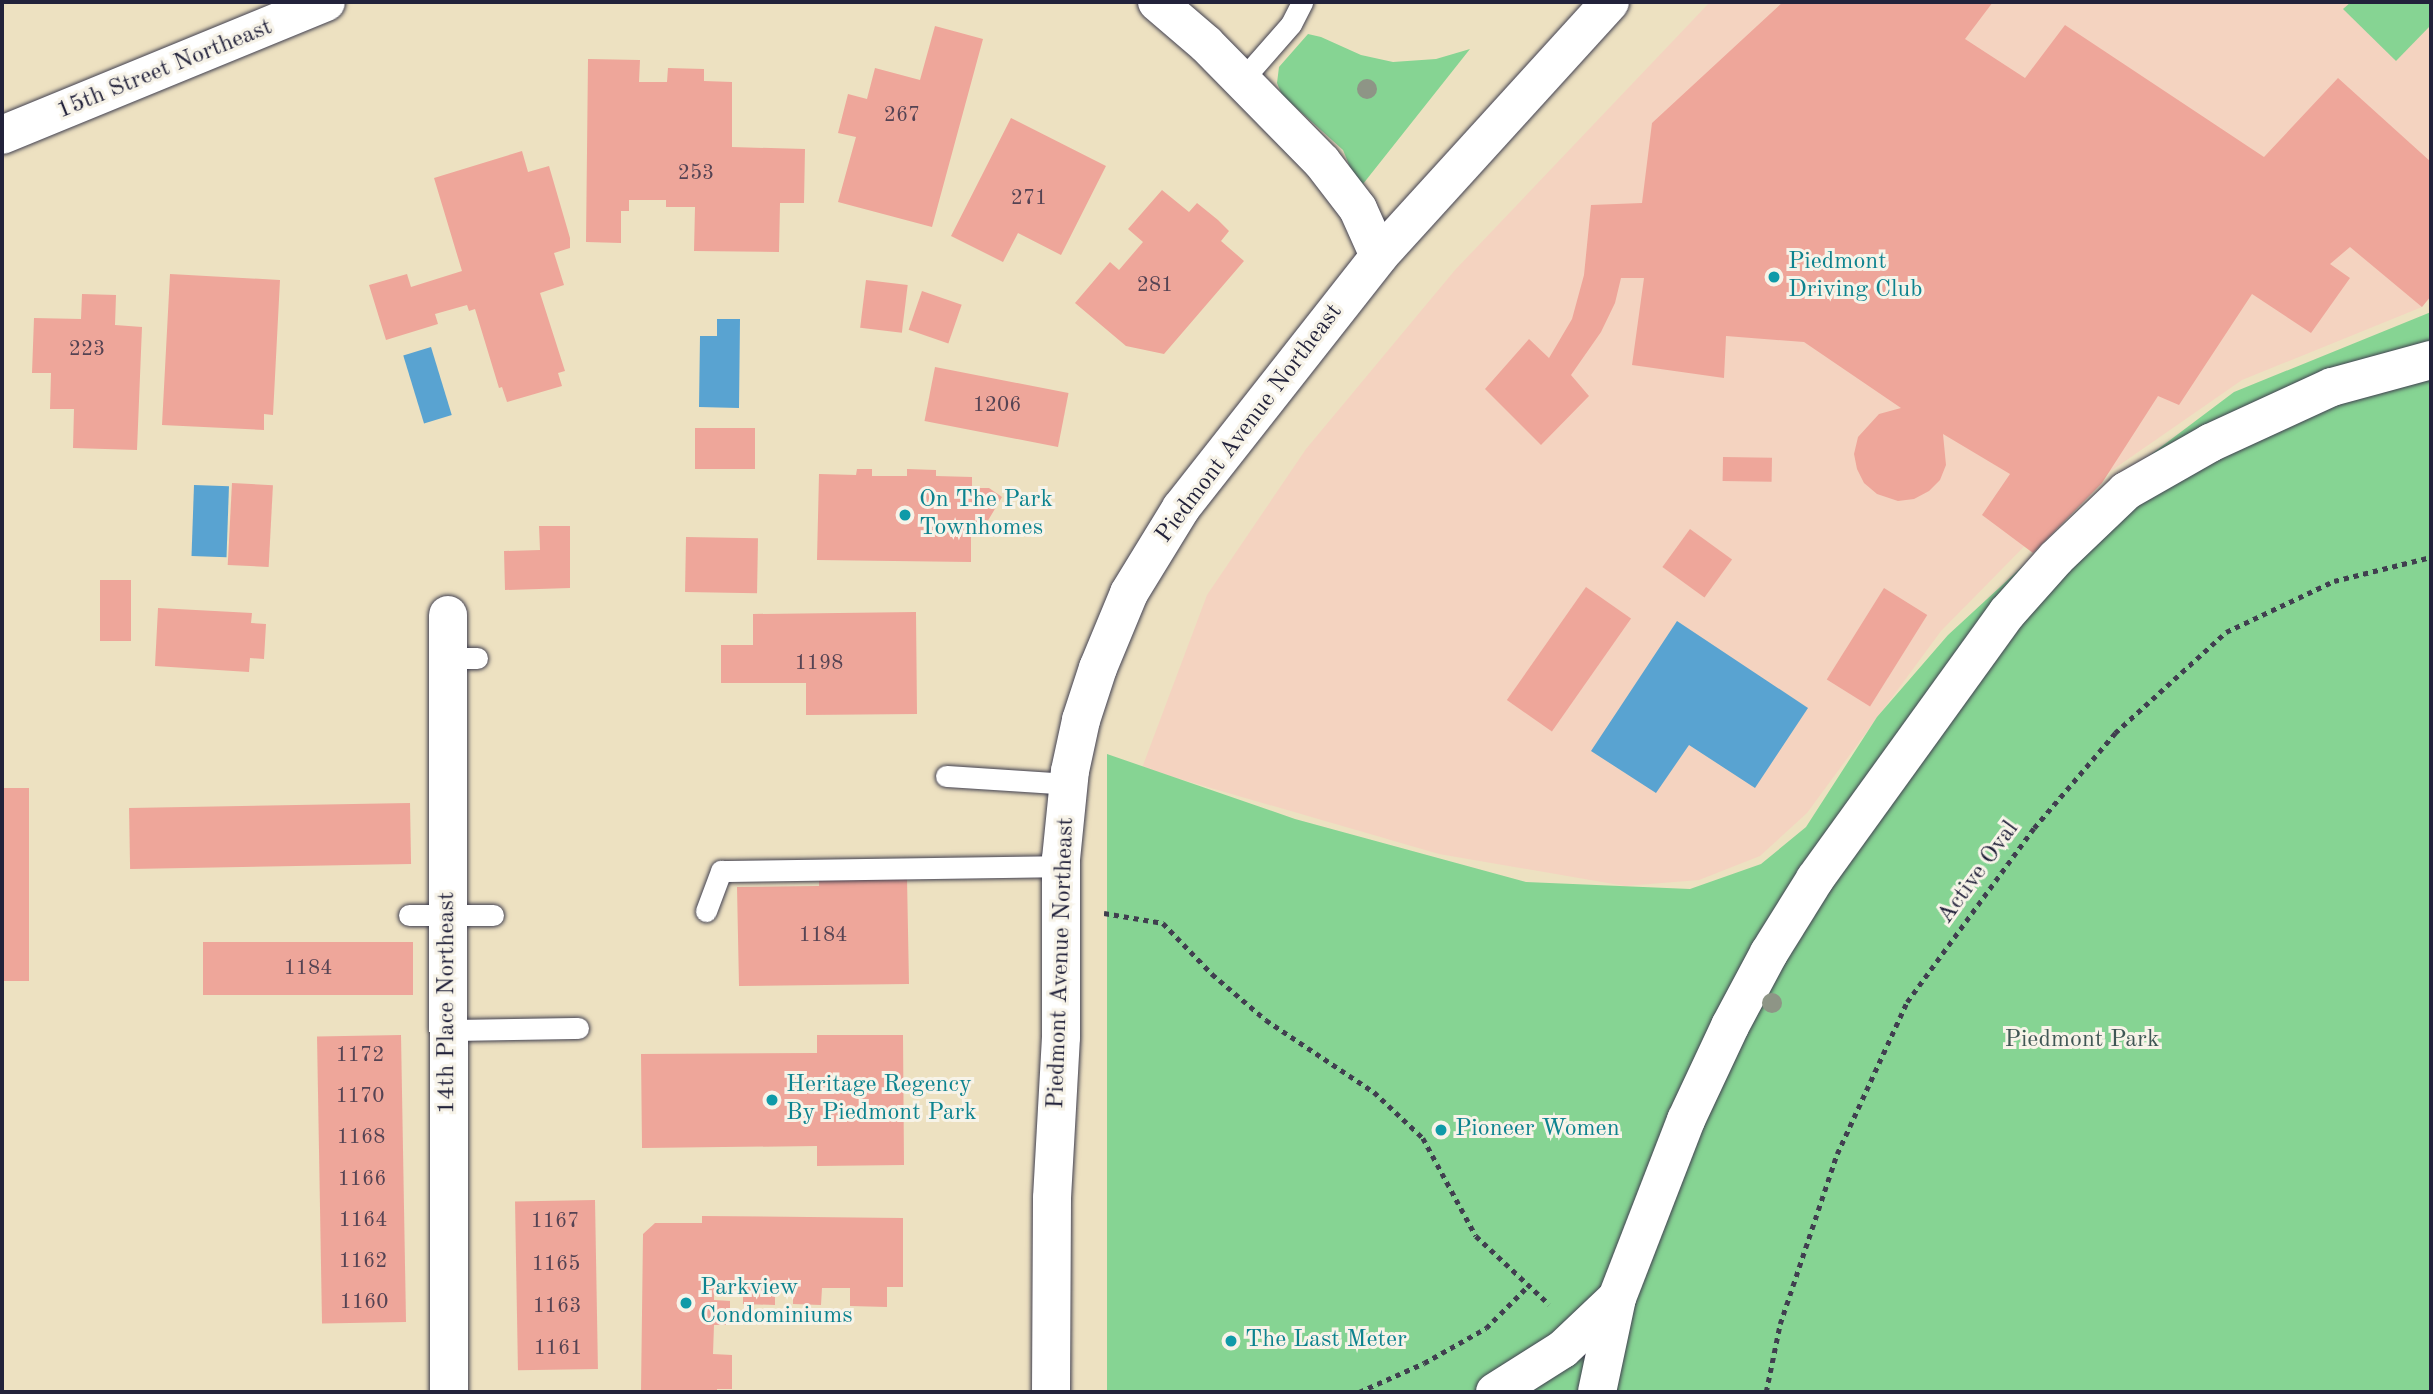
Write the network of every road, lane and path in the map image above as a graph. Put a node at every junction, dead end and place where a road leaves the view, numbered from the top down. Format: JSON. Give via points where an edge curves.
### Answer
{"nodes":[{"id":1,"x":327,"y":2,"type":"edge"},
{"id":2,"x":1157,"y":2,"type":"edge"},
{"id":3,"x":1302,"y":2,"type":"edge"},
{"id":4,"x":1610,"y":2,"type":"edge"},
{"id":5,"x":1242,"y":80,"type":"junction"},
{"id":6,"x":2,"y":135,"type":"edge"},
{"id":7,"x":1378,"y":256,"type":"junction"},
{"id":8,"x":2431,"y":360,"type":"edge"},
{"id":9,"x":2431,"y":558,"type":"edge"},
{"id":10,"x":448,"y":615,"type":"dead end"},
{"id":11,"x":946,"y":776,"type":"dead end"},
{"id":12,"x":1069,"y":784,"type":"junction"},
{"id":13,"x":1061,"y":866,"type":"junction"},
{"id":14,"x":1061,"y":909,"type":"junction"},
{"id":15,"x":706,"y":911,"type":"dead end"},
{"id":16,"x":409,"y":915,"type":"dead end"},
{"id":17,"x":448,"y":915,"type":"junction"},
{"id":18,"x":493,"y":915,"type":"dead end"},
{"id":19,"x":578,"y":1028,"type":"dead end"},
{"id":20,"x":449,"y":1030,"type":"junction"},
{"id":21,"x":1529,"y":1285,"type":"junction"},
{"id":22,"x":1616,"y":1298,"type":"junction"},
{"id":23,"x":1581,"y":1332,"type":"junction"},
{"id":24,"x":449,"y":1392,"type":"edge"},
{"id":25,"x":1051,"y":1392,"type":"edge"},
{"id":26,"x":1359,"y":1392,"type":"edge"},
{"id":27,"x":1495,"y":1392,"type":"edge"},
{"id":28,"x":1597,"y":1392,"type":"edge"},
{"id":29,"x":1766,"y":1392,"type":"edge"}],
"edges":[{"from":1,"to":6,"type":"street","name":"15th Street Northeast"},
{"from":2,"to":5,"type":"street"},
{"from":3,"to":5,"type":"lane","via":[[1291,24]]},
{"from":4,"to":7,"type":"street","name":"Piedmont Avenue Northeast"},
{"from":5,"to":7,"type":"street","via":[[1342,186]]},
{"from":7,"to":12,"type":"street","name":"Piedmont Avenue Northeast","via":[[1181,508],[1129,593],[1081,720]]},
{"from":8,"to":22,"type":"street","via":[[2332,387],[2210,443],[2126,491],[2015,604],[1822,869],[1769,953],[1686,1120]]},
{"from":9,"to":29,"type":"path","name":"Active Oval","via":[[2334,581],[2226,632],[2115,733],[2034,828],[1907,1002],[1837,1154],[1780,1324]]},
{"from":10,"to":17,"type":"street","name":"14th Place Northeast","via":[[463,658]]},
{"from":11,"to":12,"type":"lane"},
{"from":12,"to":13,"type":"street","name":"Piedmont Avenue Northeast"},
{"from":13,"to":14,"type":"street","name":"Piedmont Avenue Northeast"},
{"from":13,"to":15,"type":"lane","via":[[721,871]]},
{"from":14,"to":21,"type":"path","via":[[1163,923],[1212,974],[1266,1020],[1374,1092],[1423,1138],[1476,1236]]},
{"from":14,"to":25,"type":"street","name":"Piedmont Avenue Northeast"},
{"from":16,"to":17,"type":"lane"},
{"from":17,"to":18,"type":"lane"},
{"from":17,"to":20,"type":"street","name":"14th Place Northeast"},
{"from":19,"to":20,"type":"lane"},
{"from":20,"to":24,"type":"street","name":"14th Place Northeast"},
{"from":21,"to":23,"type":"path"},
{"from":21,"to":26,"type":"path","via":[[1486,1328]]},
{"from":22,"to":23,"type":"street"},
{"from":22,"to":28,"type":"street"},
{"from":23,"to":27,"type":"street","via":[[1563,1349]]}]}
